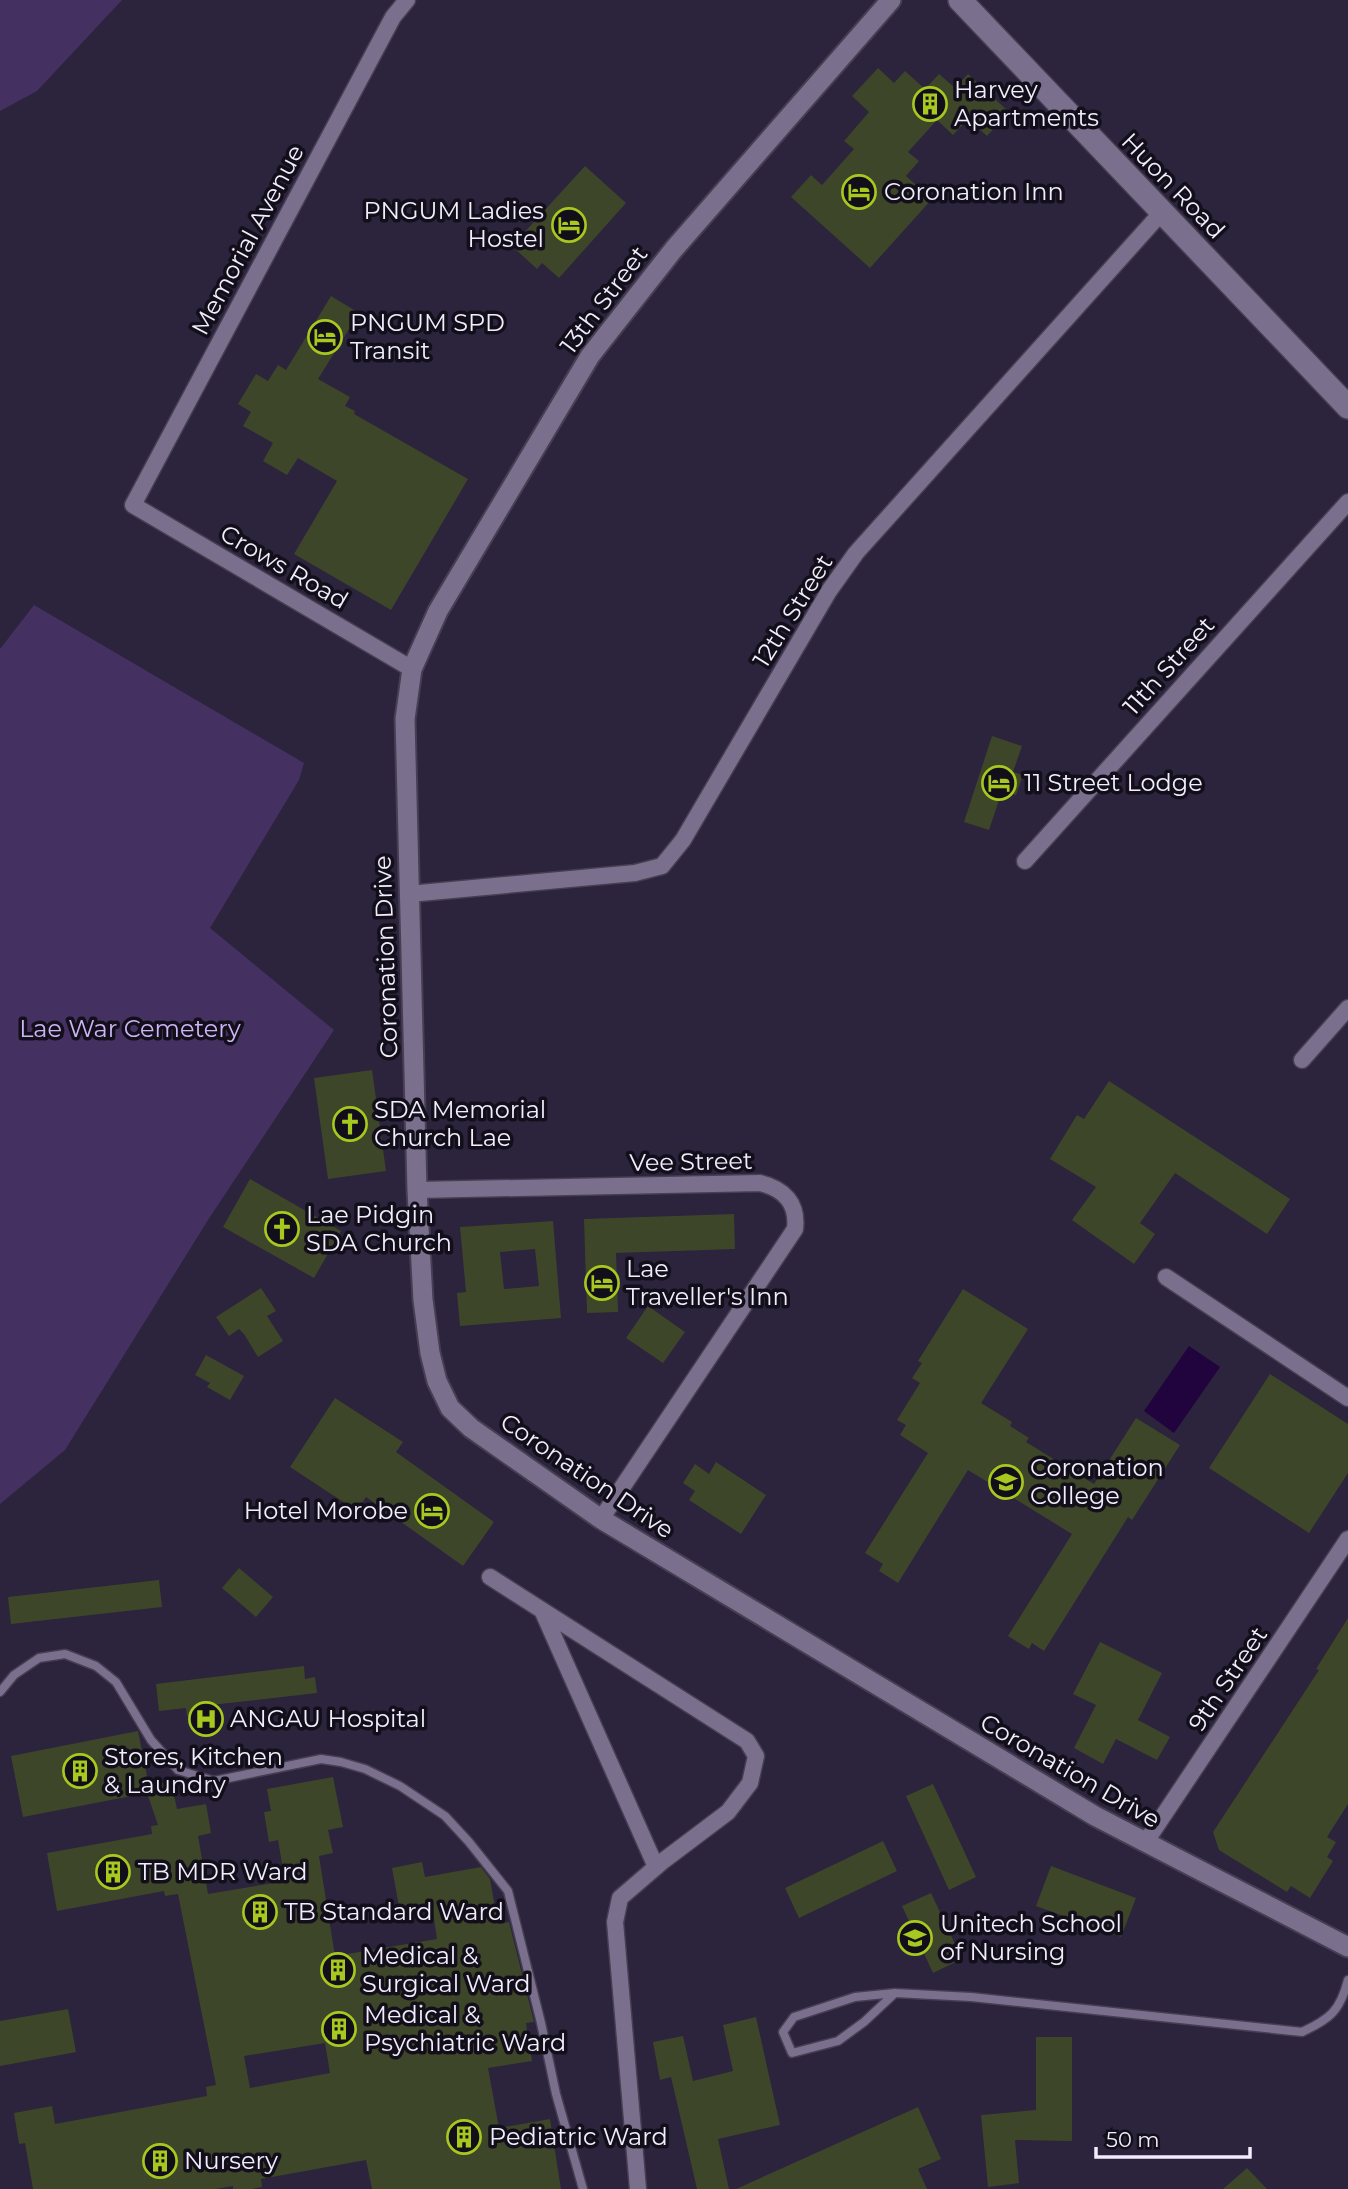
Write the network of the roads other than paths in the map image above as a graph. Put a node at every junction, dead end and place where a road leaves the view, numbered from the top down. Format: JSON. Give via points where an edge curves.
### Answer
{"nodes":[{"id":1,"x":407,"y":0,"type":"edge"},
{"id":2,"x":891,"y":0,"type":"edge"},
{"id":3,"x":960,"y":0,"type":"edge"},
{"id":4,"x":1162,"y":212,"type":"junction"},
{"id":5,"x":1348,"y":407,"type":"edge"},
{"id":6,"x":1348,"y":502,"type":"edge"},
{"id":7,"x":132,"y":505,"type":"joint"},
{"id":8,"x":412,"y":669,"type":"junction"},
{"id":9,"x":1025,"y":862,"type":"dead end"},
{"id":10,"x":409,"y":894,"type":"junction"},
{"id":11,"x":1348,"y":1008,"type":"edge"},
{"id":12,"x":1302,"y":1060,"type":"dead end"},
{"id":13,"x":417,"y":1190,"type":"junction"},
{"id":14,"x":1166,"y":1277,"type":"dead end"},
{"id":15,"x":1348,"y":1398,"type":"edge"},
{"id":16,"x":601,"y":1519,"type":"junction"},
{"id":17,"x":1348,"y":1539,"type":"edge"},
{"id":18,"x":490,"y":1577,"type":"dead end"},
{"id":19,"x":542,"y":1610,"type":"junction"},
{"id":20,"x":0,"y":1692,"type":"edge"},
{"id":21,"x":1145,"y":1843,"type":"junction"},
{"id":22,"x":656,"y":1867,"type":"junction"},
{"id":23,"x":1348,"y":1947,"type":"edge"},
{"id":24,"x":1348,"y":1980,"type":"edge"},
{"id":25,"x":895,"y":1993,"type":"junction"},
{"id":26,"x":583,"y":2189,"type":"edge"},
{"id":27,"x":638,"y":2189,"type":"edge"}],
"edges":[{"from":1,"to":7,"type":"street","name":"Memorial Avenue","via":[[393,17]]},
{"from":2,"to":8,"type":"street","name":"13th Street","via":[[674,249],[590,356],[438,611]]},
{"from":3,"to":4,"type":"main road","name":"Huon Road"},
{"from":4,"to":5,"type":"main road","name":"Huon Road"},
{"from":4,"to":10,"type":"street","name":"12th Street","via":[[856,553],[829,591],[683,840],[662,866],[635,873]]},
{"from":6,"to":9,"type":"street","name":"11th Street"},
{"from":7,"to":8,"type":"street","name":"Crows Road"},
{"from":8,"to":10,"type":"street","name":"Coronation Drive","via":[[405,719]]},
{"from":10,"to":13,"type":"street","name":"Coronation Drive"},
{"from":11,"to":12,"type":"street"},
{"from":13,"to":16,"type":"street","name":"Coronation Drive","via":[[430,1353],[450,1408],[471,1428]]},
{"from":13,"to":16,"type":"street","name":"Vee Street","via":[[760,1183],[774,1186],[789,1198],[795,1229]]},
{"from":14,"to":15,"type":"street"},
{"from":16,"to":21,"type":"street","name":"Coronation Drive"},
{"from":17,"to":21,"type":"street","name":"9th Street"},
{"from":18,"to":19,"type":"street"},
{"from":19,"to":22,"type":"street"},
{"from":19,"to":22,"type":"street","via":[[747,1741],[757,1756],[750,1783],[728,1812]]},
{"from":20,"to":26,"type":"lane","via":[[14,1675],[39,1658],[65,1654],[96,1666],[116,1682],[151,1740],[177,1770],[215,1781],[331,1760],[365,1769],[400,1786],[445,1816],[508,1891]]},
{"from":21,"to":23,"type":"street","name":"Coronation Drive"},
{"from":22,"to":27,"type":"street","via":[[620,1898],[615,1922]]},
{"from":24,"to":25,"type":"lane","via":[[1343,2000],[1327,2020],[1302,2032]]},
{"from":25,"to":25,"type":"lane","via":[[855,1997],[794,2017],[783,2032],[792,2053],[838,2041]]}]}
